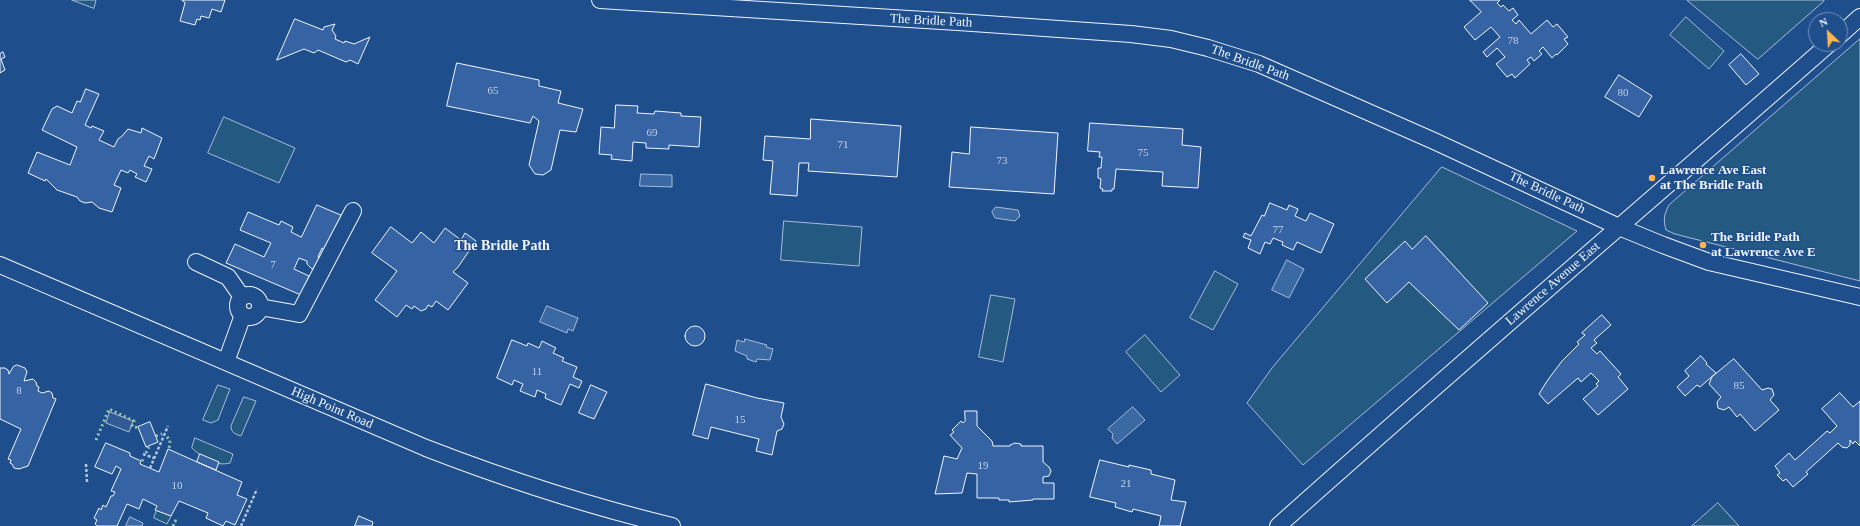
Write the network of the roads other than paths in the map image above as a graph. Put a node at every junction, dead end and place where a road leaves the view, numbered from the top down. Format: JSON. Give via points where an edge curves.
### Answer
{"nodes":[{"id":1,"x":600,"y":0,"type":"edge"},
{"id":2,"x":1860,"y":17,"type":"edge"},
{"id":3,"x":1848,"y":28,"type":"edge"},
{"id":4,"x":1820,"y":52,"type":"edge"},
{"id":5,"x":353,"y":211,"type":"dead end"},
{"id":6,"x":1619,"y":227,"type":"junction"},
{"id":7,"x":196,"y":262,"type":"dead end"},
{"id":8,"x":0,"y":265,"type":"edge"},
{"id":9,"x":242,"y":296,"type":"junction"},
{"id":10,"x":1860,"y":297,"type":"edge"},
{"id":11,"x":260,"y":307,"type":"junction"},
{"id":12,"x":243,"y":315,"type":"junction"},
{"id":13,"x":226,"y":362,"type":"junction"},
{"id":14,"x":672,"y":526,"type":"edge"},
{"id":15,"x":1278,"y":526,"type":"edge"}],
"edges":[{"from":1,"to":6,"type":"street","name":"The Bridle Path","via":[[1131,34],[1171,39],[1259,64],[1434,141]]},
{"from":2,"to":3,"type":"street"},
{"from":4,"to":6,"type":"street","name":"Lawrence Avenue East"},
{"from":5,"to":11,"type":"street","via":[[299,314]]},
{"from":6,"to":10,"type":"street","name":"The Bridle Path","via":[[1709,262]]},
{"from":6,"to":15,"type":"street","name":"Lawrence Avenue East"},
{"from":7,"to":9,"type":"street","via":[[228,277]]},
{"from":8,"to":13,"type":"street","name":"High Point Road"},
{"from":9,"to":11,"type":"street","via":[[249,294],[256,297]]},
{"from":9,"to":12,"type":"street","via":[[237,306]]},
{"from":11,"to":12,"type":"street","via":[[254,316]]},
{"from":12,"to":13,"type":"street"},
{"from":13,"to":14,"type":"street","name":"High Point Road","via":[[470,465],[515,481]]}]}
